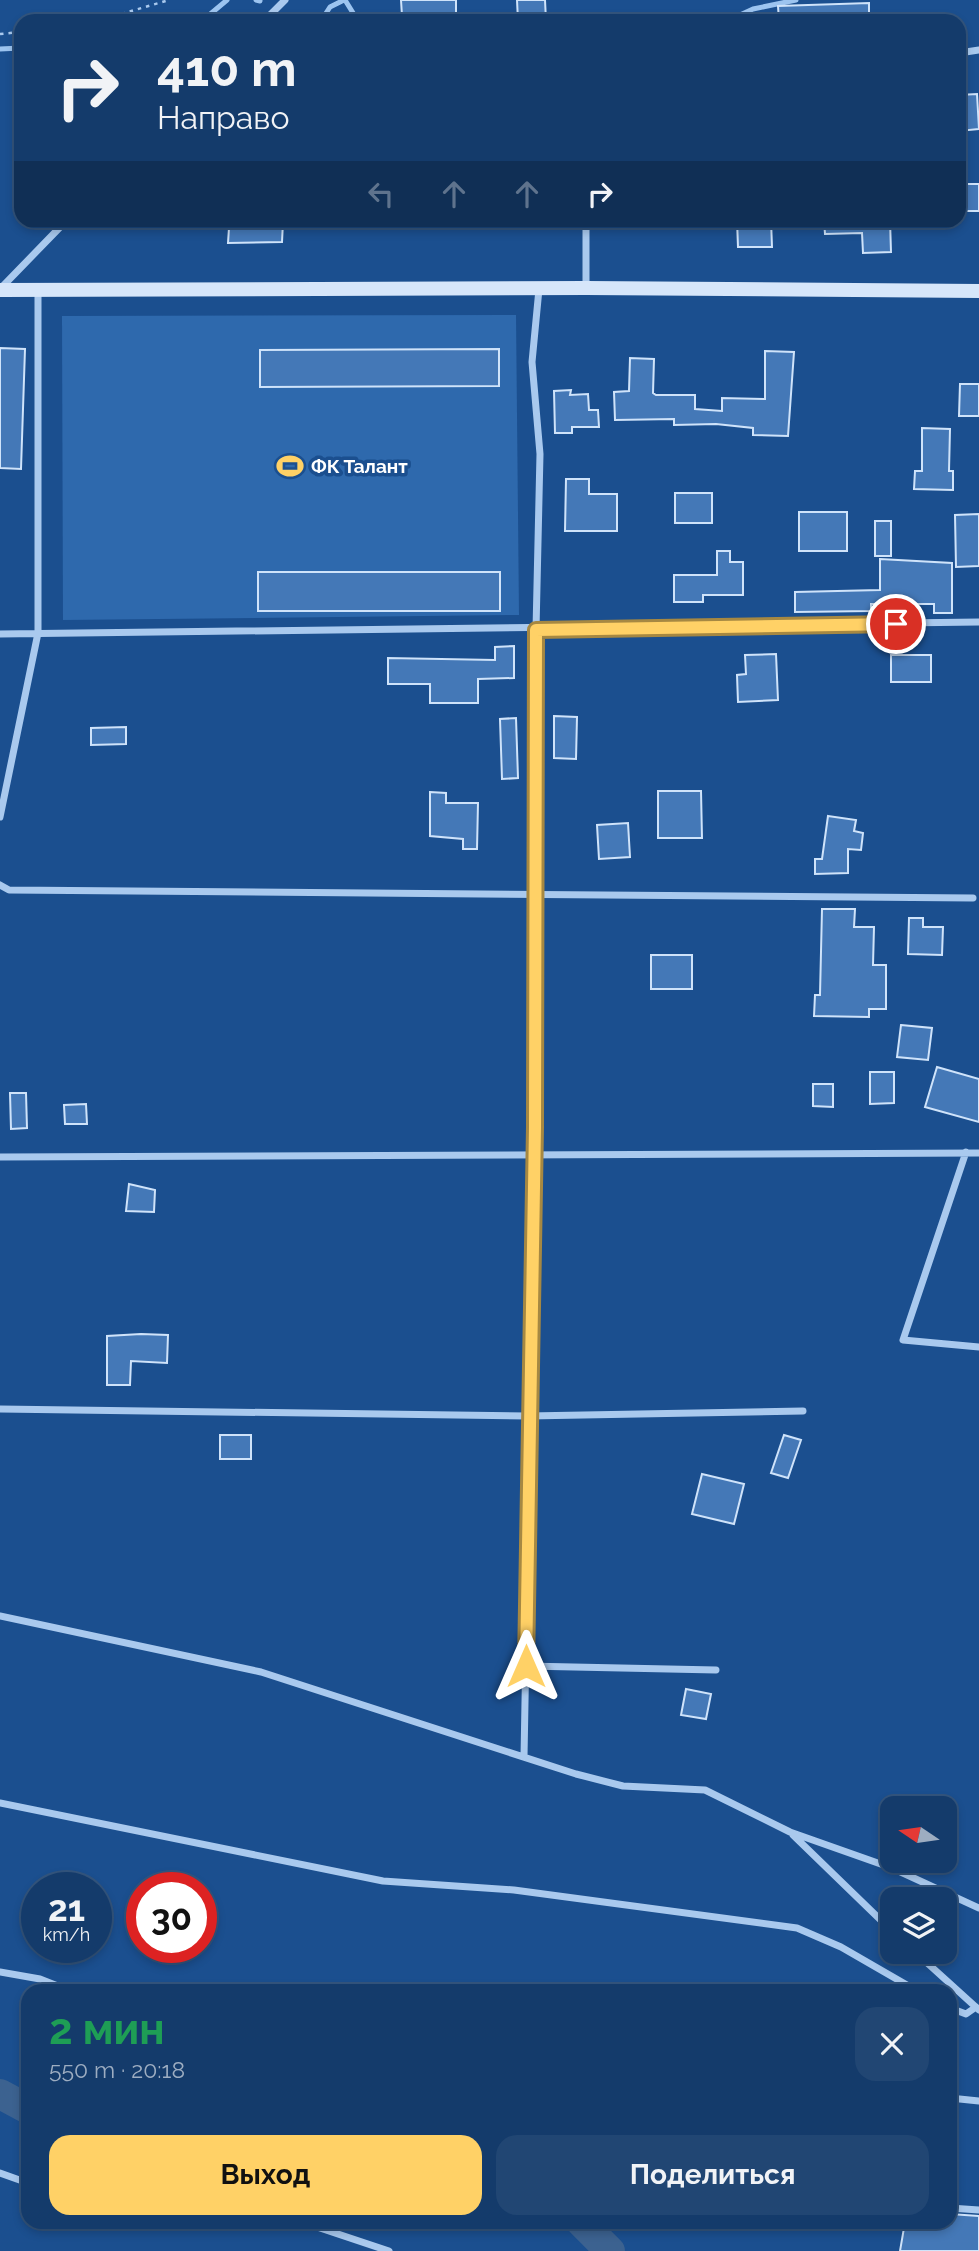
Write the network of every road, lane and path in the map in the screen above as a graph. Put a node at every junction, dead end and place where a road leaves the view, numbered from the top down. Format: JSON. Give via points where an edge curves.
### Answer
{"nodes":[{"id":1,"x":169,"y":0,"type":"edge"},
{"id":2,"x":285,"y":0,"type":"edge"},
{"id":3,"x":121,"y":14,"type":"edge"},
{"id":4,"x":271,"y":14,"type":"edge"},
{"id":5,"x":59,"y":228,"type":"edge"},
{"id":6,"x":586,"y":228,"type":"edge"},
{"id":7,"x":586,"y":288,"type":"junction"},
{"id":8,"x":539,"y":289,"type":"junction"},
{"id":9,"x":0,"y":290,"type":"edge"},
{"id":10,"x":38,"y":291,"type":"junction"},
{"id":11,"x":979,"y":291,"type":"edge"},
{"id":12,"x":979,"y":622,"type":"edge"},
{"id":13,"x":536,"y":630,"type":"junction"},
{"id":14,"x":38,"y":633,"type":"junction"},
{"id":15,"x":0,"y":634,"type":"edge"},
{"id":16,"x":0,"y":817,"type":"edge"},
{"id":17,"x":0,"y":885,"type":"edge"},
{"id":18,"x":537,"y":895,"type":"junction"},
{"id":19,"x":973,"y":898,"type":"dead end"},
{"id":20,"x":966,"y":1152,"type":"junction"},
{"id":21,"x":535,"y":1153,"type":"junction"},
{"id":22,"x":979,"y":1153,"type":"edge"},
{"id":23,"x":0,"y":1157,"type":"edge"},
{"id":24,"x":979,"y":1347,"type":"edge"},
{"id":25,"x":0,"y":1409,"type":"edge"},
{"id":26,"x":803,"y":1411,"type":"dead end"},
{"id":27,"x":528,"y":1416,"type":"junction"},
{"id":28,"x":0,"y":1616,"type":"edge"},
{"id":29,"x":526,"y":1666,"type":"junction"},
{"id":30,"x":716,"y":1670,"type":"dead end"},
{"id":31,"x":523,"y":1757,"type":"junction"},
{"id":32,"x":0,"y":1803,"type":"edge"},
{"id":33,"x":790,"y":1832,"type":"junction"},
{"id":34,"x":979,"y":1908,"type":"edge"},
{"id":35,"x":880,"y":1919,"type":"edge"},
{"id":36,"x":928,"y":1964,"type":"edge"},
{"id":37,"x":0,"y":1972,"type":"edge"},
{"id":38,"x":53,"y":1984,"type":"edge"},
{"id":39,"x":905,"y":1984,"type":"edge"},
{"id":40,"x":950,"y":1984,"type":"edge"},
{"id":41,"x":957,"y":1991,"type":"edge"},
{"id":42,"x":977,"y":2009,"type":"edge"},
{"id":43,"x":957,"y":2011,"type":"edge"},
{"id":44,"x":957,"y":2099,"type":"edge"},
{"id":45,"x":979,"y":2101,"type":"edge"},
{"id":46,"x":0,"y":2173,"type":"edge"},
{"id":47,"x":21,"y":2180,"type":"edge"},
{"id":48,"x":957,"y":2208,"type":"edge"},
{"id":49,"x":979,"y":2210,"type":"edge"},
{"id":50,"x":323,"y":2229,"type":"edge"},
{"id":51,"x":389,"y":2251,"type":"edge"}],
"edges":[{"from":1,"to":3,"type":"path"},
{"from":2,"to":4,"type":"street"},
{"from":5,"to":9,"type":"street"},
{"from":6,"to":7,"type":"street"},
{"from":7,"to":8,"type":"main road"},
{"from":7,"to":11,"type":"main road"},
{"from":8,"to":10,"type":"main road"},
{"from":8,"to":13,"type":"street","via":[[532,362],[540,454]]},
{"from":9,"to":10,"type":"main road"},
{"from":10,"to":14,"type":"street"},
{"from":12,"to":13,"type":"street"},
{"from":13,"to":14,"type":"street"},
{"from":13,"to":18,"type":"street"},
{"from":14,"to":15,"type":"street"},
{"from":14,"to":16,"type":"street"},
{"from":17,"to":18,"type":"street","via":[[9,890]]},
{"from":18,"to":19,"type":"street"},
{"from":18,"to":21,"type":"street"},
{"from":20,"to":21,"type":"street"},
{"from":20,"to":22,"type":"street"},
{"from":20,"to":24,"type":"street","via":[[903,1340]]},
{"from":21,"to":23,"type":"street"},
{"from":21,"to":27,"type":"street"},
{"from":25,"to":27,"type":"street"},
{"from":26,"to":27,"type":"street"},
{"from":27,"to":29,"type":"street"},
{"from":28,"to":31,"type":"street","via":[[261,1672]]},
{"from":29,"to":30,"type":"street"},
{"from":29,"to":31,"type":"street"},
{"from":31,"to":33,"type":"street","via":[[622,1786],[705,1790]]},
{"from":32,"to":39,"type":"street","via":[[383,1881],[514,1889],[797,1928]]},
{"from":33,"to":34,"type":"street","via":[[892,1868]]},
{"from":33,"to":35,"type":"street"},
{"from":36,"to":40,"type":"street"},
{"from":37,"to":38,"type":"street"},
{"from":41,"to":42,"type":"street"},
{"from":42,"to":43,"type":"street","via":[[966,2014]]},
{"from":44,"to":45,"type":"street"},
{"from":46,"to":47,"type":"street"},
{"from":48,"to":49,"type":"street"},
{"from":50,"to":51,"type":"street"}]}
